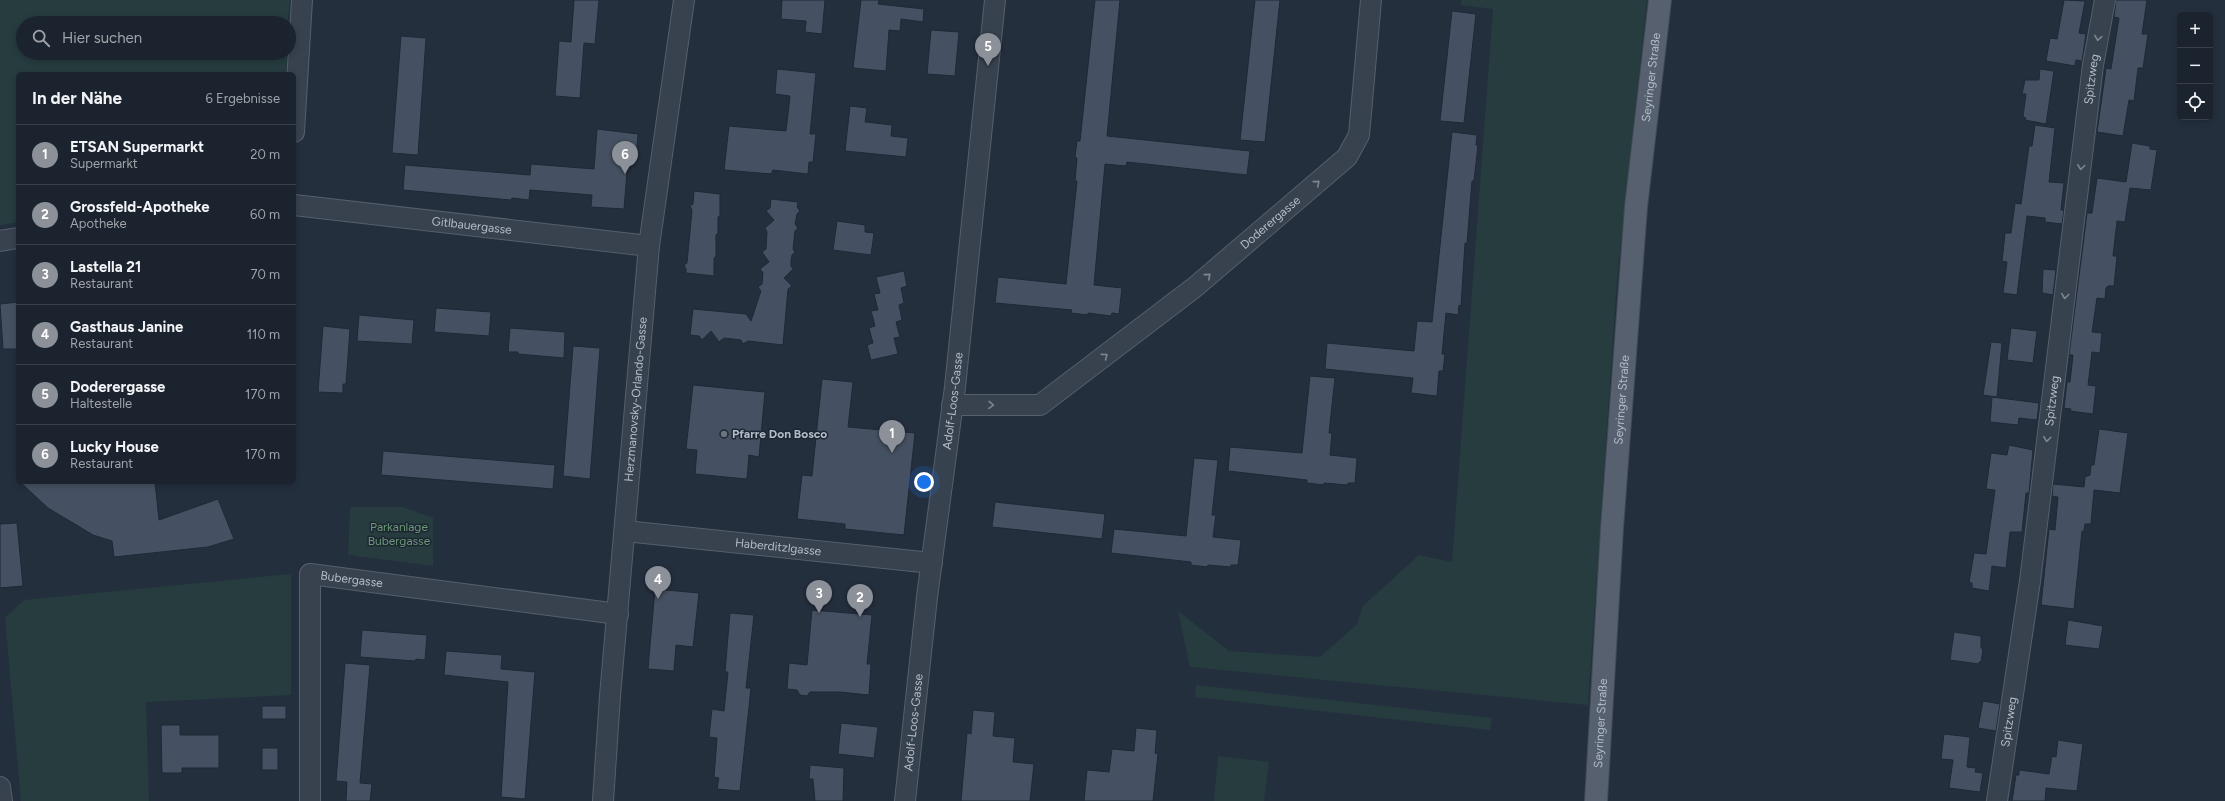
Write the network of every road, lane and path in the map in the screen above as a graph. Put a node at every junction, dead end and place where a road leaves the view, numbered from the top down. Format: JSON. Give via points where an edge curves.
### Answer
{"nodes":[{"id":1,"x":302,"y":0,"type":"edge"},
{"id":2,"x":684,"y":0,"type":"edge"},
{"id":3,"x":995,"y":0,"type":"edge"},
{"id":4,"x":1371,"y":0,"type":"edge"},
{"id":5,"x":1660,"y":0,"type":"edge"},
{"id":6,"x":2105,"y":0,"type":"edge"},
{"id":7,"x":296,"y":99,"type":"edge"},
{"id":8,"x":296,"y":205,"type":"edge"},
{"id":9,"x":16,"y":238,"type":"edge"},
{"id":10,"x":0,"y":241,"type":"edge"},
{"id":11,"x":649,"y":246,"type":"junction"},
{"id":12,"x":952,"y":405,"type":"junction"},
{"id":13,"x":625,"y":531,"type":"junction"},
{"id":14,"x":932,"y":563,"type":"junction"},
{"id":15,"x":618,"y":614,"type":"junction"},
{"id":16,"x":0,"y":787,"type":"edge"},
{"id":17,"x":2,"y":801,"type":"edge"},
{"id":18,"x":310,"y":801,"type":"edge"},
{"id":19,"x":603,"y":801,"type":"edge"},
{"id":20,"x":905,"y":801,"type":"edge"},
{"id":21,"x":1596,"y":801,"type":"edge"},
{"id":22,"x":1997,"y":801,"type":"edge"}],
"edges":[{"from":1,"to":7,"type":"street"},
{"from":2,"to":11,"type":"street","name":"Herzmanovsky-Orlando-Gasse"},
{"from":3,"to":12,"type":"street","name":"Adolf-Loos-Gasse"},
{"from":12,"to":4,"type":"street","name":"Doderergasse","one_way":true,"via":[[1040,405],[1195,287],[1347,157],[1359,134]]},
{"from":5,"to":21,"type":"main road","name":"Seyringer Straße","via":[[1636,206],[1612,528]]},
{"from":6,"to":22,"type":"street","name":"Spitzweg","one_way":true,"via":[[2093,65],[2030,581]]},
{"from":8,"to":11,"type":"street","name":"Gitlbauergasse"},
{"from":9,"to":10,"type":"street"},
{"from":11,"to":13,"type":"street","name":"Herzmanovsky-Orlando-Gasse"},
{"from":12,"to":14,"type":"street","name":"Adolf-Loos-Gasse"},
{"from":13,"to":14,"type":"street","name":"Haberditzlgasse"},
{"from":13,"to":15,"type":"street","name":"Herzmanovsky-Orlando-Gasse"},
{"from":14,"to":20,"type":"street","name":"Adolf-Loos-Gasse"},
{"from":15,"to":18,"type":"street","name":"Bubergasse","via":[[310,574]]},
{"from":15,"to":19,"type":"street","name":"Herzmanovsky-Orlando-Gasse"},
{"from":16,"to":17,"type":"street"}]}
